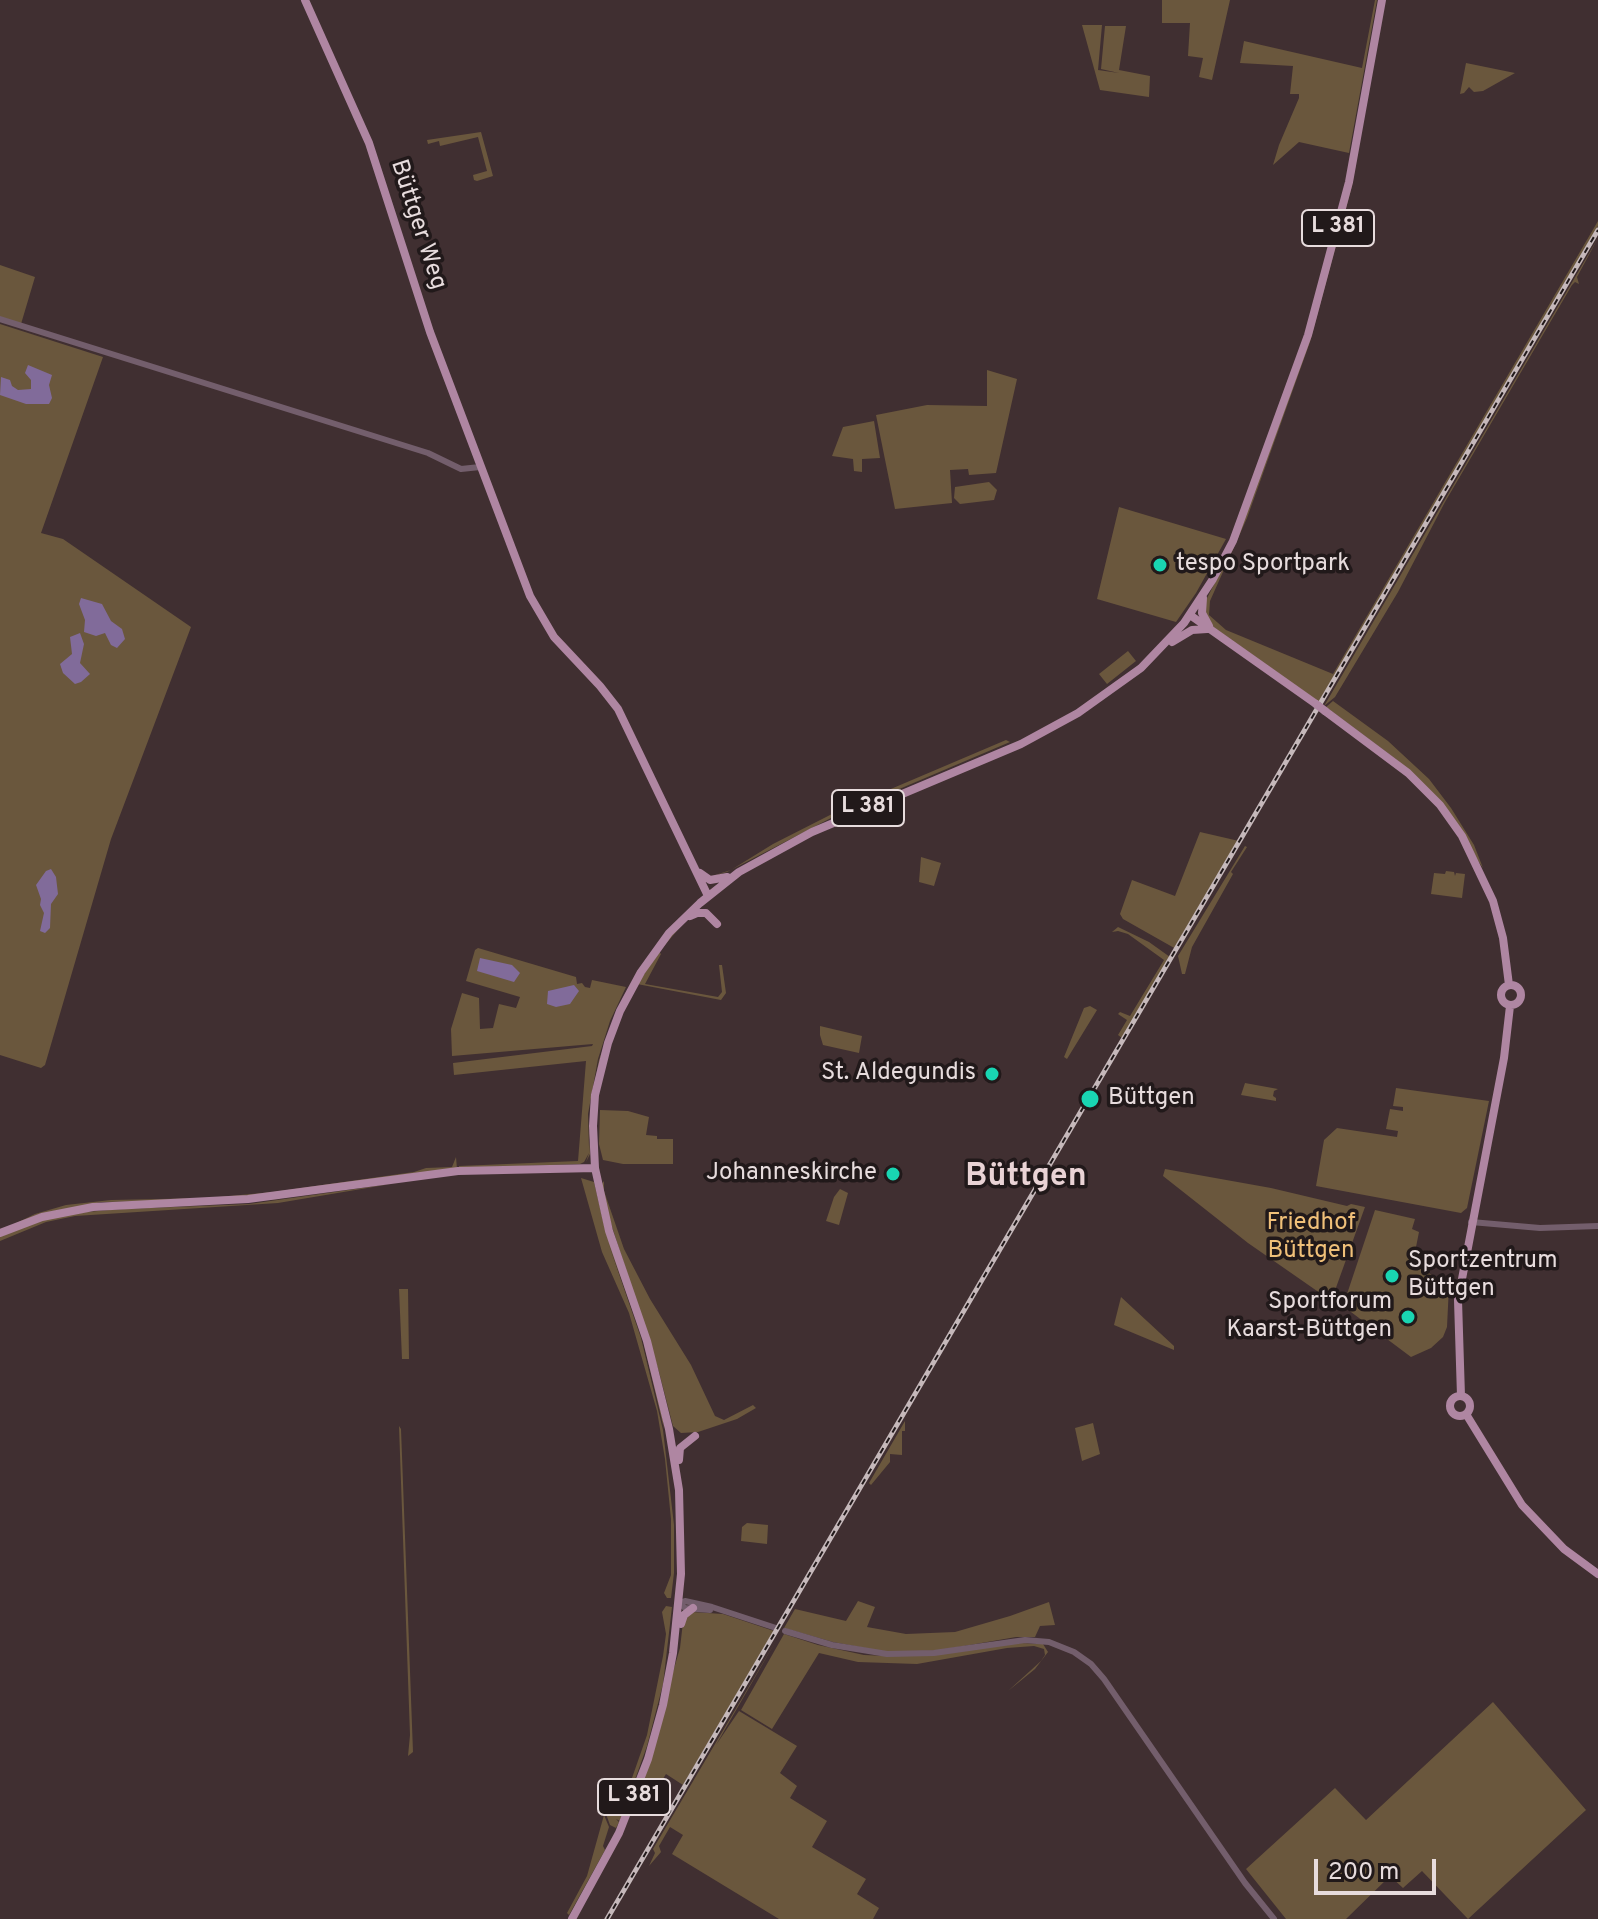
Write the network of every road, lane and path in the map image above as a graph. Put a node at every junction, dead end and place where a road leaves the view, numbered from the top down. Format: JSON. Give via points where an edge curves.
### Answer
{"nodes":[{"id":1,"x":305,"y":0,"type":"edge"},
{"id":2,"x":1382,"y":0,"type":"edge"},
{"id":3,"x":0,"y":319,"type":"edge"},
{"id":4,"x":480,"y":467,"type":"junction"},
{"id":5,"x":1205,"y":592,"type":"junction"},
{"id":6,"x":1190,"y":615,"type":"junction"},
{"id":7,"x":1218,"y":635,"type":"junction"},
{"id":8,"x":1162,"y":649,"type":"junction"},
{"id":9,"x":697,"y":870,"type":"junction"},
{"id":10,"x":739,"y":872,"type":"junction"},
{"id":11,"x":708,"y":896,"type":"junction"},
{"id":12,"x":679,"y":922,"type":"junction"},
{"id":13,"x":717,"y":924,"type":"dead end"},
{"id":14,"x":1509,"y":985,"type":"junction"},
{"id":15,"x":1510,"y":1006,"type":"junction"},
{"id":16,"x":595,"y":1168,"type":"junction"},
{"id":17,"x":1471,"y":1222,"type":"junction"},
{"id":18,"x":1598,"y":1226,"type":"edge"},
{"id":19,"x":0,"y":1233,"type":"edge"},
{"id":20,"x":1461,"y":1396,"type":"junction"},
{"id":21,"x":1466,"y":1414,"type":"junction"},
{"id":22,"x":695,"y":1436,"type":"dead end"},
{"id":23,"x":676,"y":1472,"type":"junction"},
{"id":24,"x":1598,"y":1574,"type":"edge"},
{"id":25,"x":679,"y":1603,"type":"junction"},
{"id":26,"x":693,"y":1608,"type":"junction"},
{"id":27,"x":717,"y":1610,"type":"junction"},
{"id":28,"x":776,"y":1628,"type":"dead end"},
{"id":29,"x":785,"y":1631,"type":"dead end"},
{"id":30,"x":676,"y":1639,"type":"junction"},
{"id":31,"x":572,"y":1919,"type":"edge"},
{"id":32,"x":1274,"y":1919,"type":"edge"}],
"edges":[{"from":1,"to":4,"type":"main road","name":"Büttger Weg","via":[[369,143]]},
{"from":2,"to":5,"type":"main road","number":"L 381","via":[[1349,182],[1313,319],[1241,524]]},
{"from":3,"to":4,"type":"street","via":[[428,453],[461,469]]},
{"from":4,"to":9,"type":"main road","name":"Büttger Weg","via":[[538,613],[618,709]]},
{"from":5,"to":6,"type":"main road","number":"L 381"},
{"from":5,"to":7,"type":"main road","via":[[1203,616]]},
{"from":6,"to":7,"type":"main road"},
{"from":6,"to":8,"type":"main road","number":"L 381"},
{"from":7,"to":8,"type":"main road","number":"L 381","via":[[1197,628]]},
{"from":7,"to":14,"type":"main road","bridge":true,"via":[[1408,773],[1440,805],[1462,836],[1493,901]]},
{"from":8,"to":10,"type":"main road","number":"L 381","via":[[1095,702],[1025,743],[835,822]]},
{"from":9,"to":10,"type":"main road","via":[[716,881]]},
{"from":9,"to":11,"type":"main road","name":"Büttger Weg"},
{"from":10,"to":11,"type":"main road","number":"L 381"},
{"from":11,"to":12,"type":"main road","number":"L 381"},
{"from":12,"to":13,"type":"main road","via":[[701,912]]},
{"from":12,"to":16,"type":"main road","number":"L 381","via":[[641,972],[613,1028],[594,1105]]},
{"from":14,"to":15,"type":"main road","via":[[1501,996]]},
{"from":14,"to":15,"type":"main road","via":[[1522,995]]},
{"from":15,"to":17,"type":"main road"},
{"from":16,"to":19,"type":"main road","via":[[458,1171],[248,1199],[93,1207],[42,1217]]},
{"from":16,"to":23,"type":"main road","number":"L 381","via":[[609,1231],[657,1375]]},
{"from":17,"to":18,"type":"street","via":[[1530,1228]]},
{"from":17,"to":20,"type":"main road","via":[[1458,1300]]},
{"from":20,"to":21,"type":"main road","via":[[1469,1404]]},
{"from":20,"to":21,"type":"main road","via":[[1452,1399],[1450,1408],[1456,1416]]},
{"from":21,"to":24,"type":"main road","via":[[1522,1505],[1552,1538]]},
{"from":22,"to":23,"type":"main road","via":[[680,1448]]},
{"from":23,"to":25,"type":"main road","number":"L 381","via":[[682,1539]]},
{"from":25,"to":26,"type":"street"},
{"from":25,"to":27,"type":"street"},
{"from":25,"to":30,"type":"main road","number":"L 381"},
{"from":26,"to":27,"type":"street"},
{"from":26,"to":30,"type":"main road","number":"L 381","via":[[683,1617]]},
{"from":27,"to":28,"type":"street"},
{"from":29,"to":32,"type":"street","via":[[887,1654],[1025,1640],[1074,1652],[1104,1679]]},
{"from":30,"to":31,"type":"main road","number":"L 381","via":[[641,1781],[610,1852]]}]}
